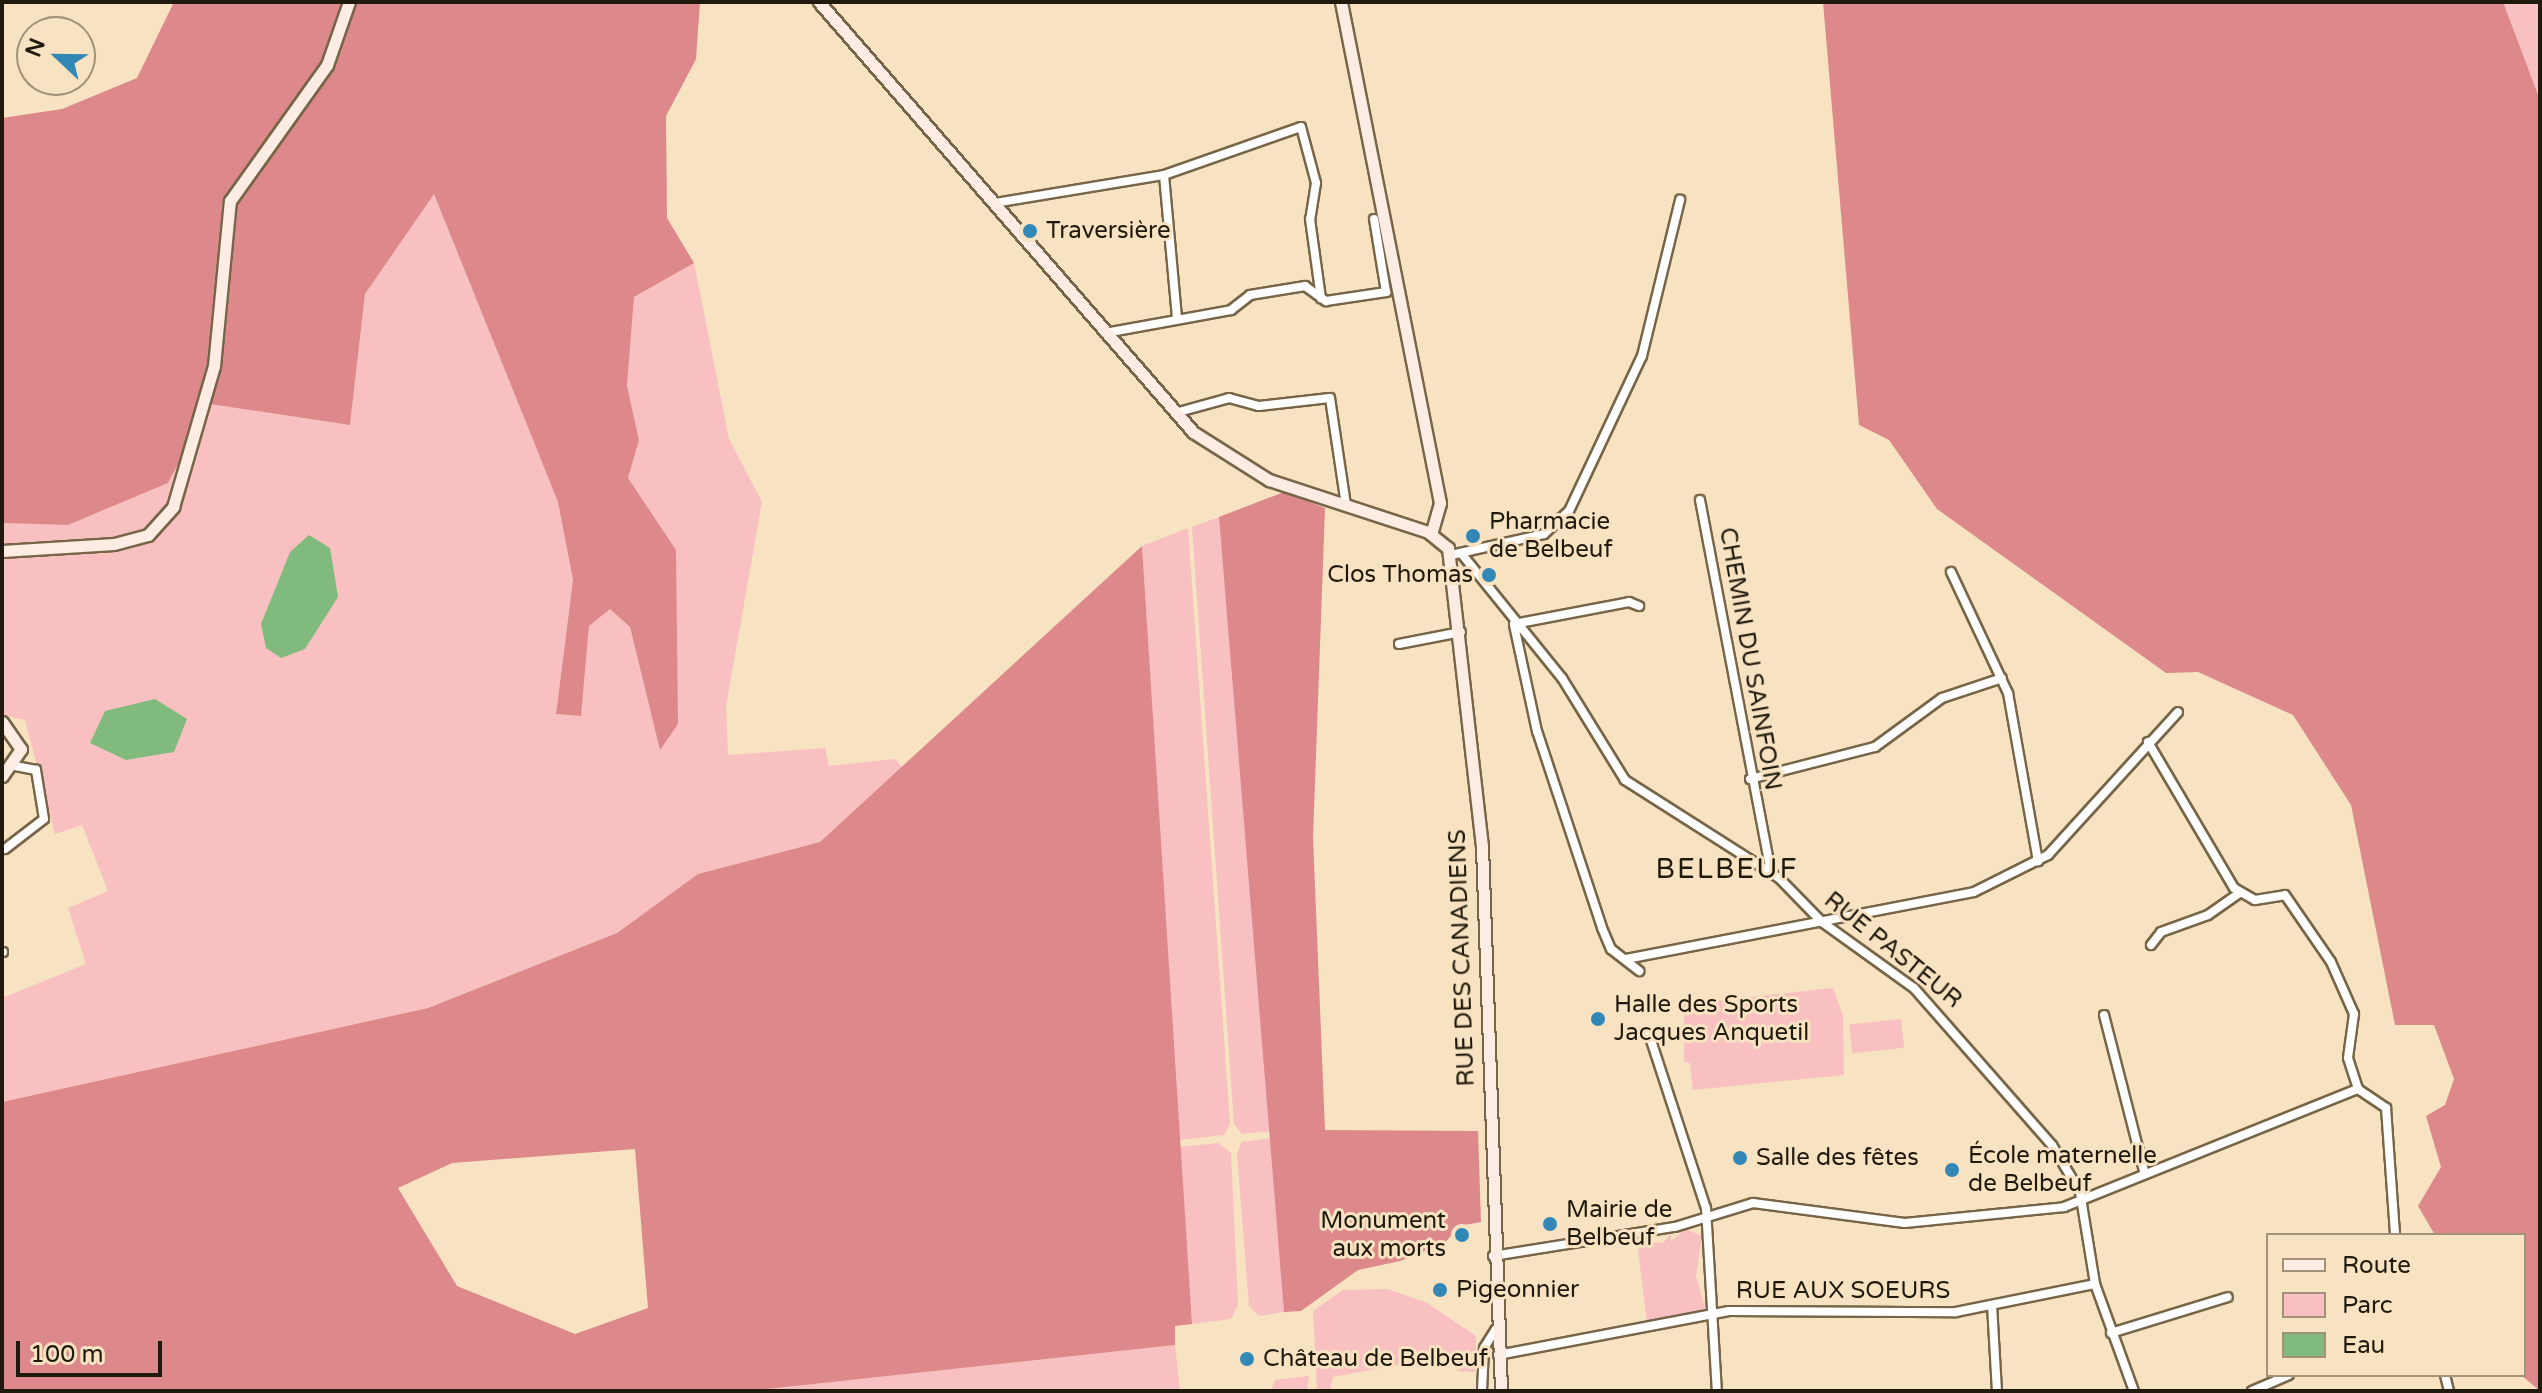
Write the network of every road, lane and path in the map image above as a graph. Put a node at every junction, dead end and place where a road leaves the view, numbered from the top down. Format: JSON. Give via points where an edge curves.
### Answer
{"nodes":[{"id":1,"x":349,"y":2,"type":"edge"},
{"id":2,"x":819,"y":2,"type":"edge"},
{"id":3,"x":1341,"y":2,"type":"edge"},
{"id":4,"x":1164,"y":175,"type":"junction"},
{"id":5,"x":1680,"y":200,"type":"dead end"},
{"id":6,"x":995,"y":203,"type":"junction"},
{"id":7,"x":1374,"y":219,"type":"dead end"},
{"id":8,"x":1321,"y":298,"type":"junction"},
{"id":9,"x":1177,"y":317,"type":"junction"},
{"id":10,"x":1105,"y":333,"type":"junction"},
{"id":11,"x":1175,"y":413,"type":"junction"},
{"id":12,"x":1700,"y":500,"type":"dead end"},
{"id":13,"x":1346,"y":505,"type":"junction"},
{"id":14,"x":1431,"y":534,"type":"junction"},
{"id":15,"x":2,"y":551,"type":"edge"},
{"id":16,"x":1456,"y":554,"type":"junction"},
{"id":17,"x":1951,"y":572,"type":"dead end"},
{"id":18,"x":1639,"y":606,"type":"dead end"},
{"id":19,"x":1514,"y":624,"type":"junction"},
{"id":20,"x":1462,"y":632,"type":"junction"},
{"id":21,"x":1399,"y":644,"type":"dead end"},
{"id":22,"x":2002,"y":678,"type":"junction"},
{"id":23,"x":2178,"y":712,"type":"dead end"},
{"id":24,"x":2,"y":722,"type":"edge"},
{"id":25,"x":2148,"y":742,"type":"junction"},
{"id":26,"x":15,"y":766,"type":"junction"},
{"id":27,"x":2,"y":776,"type":"edge"},
{"id":28,"x":1750,"y":779,"type":"junction"},
{"id":29,"x":5,"y":849,"type":"dead end"},
{"id":30,"x":2038,"y":861,"type":"junction"},
{"id":31,"x":1771,"y":872,"type":"junction"},
{"id":32,"x":2239,"y":893,"type":"junction"},
{"id":33,"x":1822,"y":922,"type":"junction"},
{"id":34,"x":2151,"y":945,"type":"dead end"},
{"id":35,"x":1626,"y":959,"type":"junction"},
{"id":36,"x":1639,"y":971,"type":"dead end"},
{"id":37,"x":2104,"y":1015,"type":"dead end"},
{"id":38,"x":1649,"y":1034,"type":"dead end"},
{"id":39,"x":2358,"y":1089,"type":"junction"},
{"id":40,"x":2144,"y":1171,"type":"junction"},
{"id":41,"x":2081,"y":1198,"type":"junction"},
{"id":42,"x":1706,"y":1214,"type":"junction"},
{"id":43,"x":2395,"y":1233,"type":"edge"},
{"id":44,"x":1493,"y":1256,"type":"junction"},
{"id":45,"x":2095,"y":1284,"type":"junction"},
{"id":46,"x":2228,"y":1297,"type":"dead end"},
{"id":47,"x":1992,"y":1305,"type":"junction"},
{"id":48,"x":1711,"y":1314,"type":"junction"},
{"id":49,"x":1496,"y":1329,"type":"junction"},
{"id":50,"x":2111,"y":1333,"type":"junction"},
{"id":51,"x":1497,"y":1355,"type":"junction"},
{"id":52,"x":2284,"y":1377,"type":"edge"},
{"id":53,"x":1482,"y":1391,"type":"edge"},
{"id":54,"x":1501,"y":1391,"type":"edge"},
{"id":55,"x":1717,"y":1391,"type":"edge"},
{"id":56,"x":1997,"y":1391,"type":"edge"},
{"id":57,"x":2134,"y":1391,"type":"edge"},
{"id":58,"x":2252,"y":1391,"type":"edge"}],
"edges":[{"from":1,"to":15,"type":"street","via":[[327,65],[230,201],[214,366],[173,507],[148,535],[114,544]]},
{"from":2,"to":6,"type":"street"},
{"from":3,"to":14,"type":"street","via":[[1440,503]]},
{"from":4,"to":6,"type":"street"},
{"from":4,"to":8,"type":"street","via":[[1301,127],[1316,183],[1310,219]]},
{"from":4,"to":9,"type":"street"},
{"from":5,"to":16,"type":"street","via":[[1642,356],[1596,463],[1560,524]]},
{"from":6,"to":10,"type":"street"},
{"from":7,"to":8,"type":"street","via":[[1386,292]]},
{"from":8,"to":9,"type":"street","via":[[1305,286]]},
{"from":9,"to":10,"type":"street"},
{"from":10,"to":11,"type":"street"},
{"from":11,"to":13,"type":"street","via":[[1242,466]]},
{"from":11,"to":13,"type":"street","via":[[1229,398],[1259,406],[1330,398]]},
{"from":12,"to":28,"type":"street","name":"CHEMIN DU SAINFOIN","via":[[1730,630],[1731,687]]},
{"from":13,"to":14,"type":"street"},
{"from":14,"to":16,"type":"street"},
{"from":16,"to":19,"type":"street","name":"RUE PASTEUR"},
{"from":16,"to":20,"type":"street","name":"RUE DES CANADIENS"},
{"from":17,"to":22,"type":"street"},
{"from":18,"to":19,"type":"street","via":[[1629,602]]},
{"from":19,"to":31,"type":"street","name":"RUE PASTEUR","via":[[1562,678],[1625,780]]},
{"from":19,"to":35,"type":"street","via":[[1537,731],[1597,914],[1611,949]]},
{"from":20,"to":21,"type":"street"},
{"from":20,"to":44,"type":"street","name":"RUE DES CANADIENS","via":[[1484,894]]},
{"from":22,"to":28,"type":"street","via":[[1942,698],[1875,747]]},
{"from":22,"to":30,"type":"street"},
{"from":23,"to":25,"type":"street"},
{"from":24,"to":26,"type":"street","via":[[18,737]]},
{"from":25,"to":30,"type":"street"},
{"from":25,"to":32,"type":"street"},
{"from":26,"to":27,"type":"street"},
{"from":26,"to":29,"type":"street","via":[[36,770],[44,819]]},
{"from":28,"to":31,"type":"street","name":"CHEMIN DU SAINFOIN"},
{"from":30,"to":33,"type":"street","via":[[1974,892]]},
{"from":31,"to":33,"type":"street","name":"RUE PASTEUR"},
{"from":32,"to":34,"type":"street","via":[[2208,915],[2161,932]]},
{"from":32,"to":39,"type":"street","via":[[2264,901],[2285,895],[2351,1003],[2348,1058]]},
{"from":33,"to":35,"type":"street"},
{"from":33,"to":41,"type":"street","name":"RUE PASTEUR","via":[[1956,1027],[2065,1163]]},
{"from":35,"to":36,"type":"street"},
{"from":37,"to":40,"type":"street"},
{"from":38,"to":42,"type":"street"},
{"from":39,"to":40,"type":"street"},
{"from":39,"to":43,"type":"street","via":[[2385,1103]]},
{"from":40,"to":41,"type":"street"},
{"from":41,"to":42,"type":"street","via":[[2064,1207],[1930,1223],[1753,1203]]},
{"from":41,"to":45,"type":"street","name":"RUE PASTEUR"},
{"from":42,"to":44,"type":"street","via":[[1619,1239]]},
{"from":42,"to":48,"type":"street"},
{"from":44,"to":49,"type":"street","name":"RUE DES CANADIENS"},
{"from":45,"to":47,"type":"street","name":"RUE AUX SOEURS"},
{"from":45,"to":50,"type":"street","name":"RUE PASTEUR"},
{"from":46,"to":50,"type":"street"},
{"from":47,"to":48,"type":"street","name":"RUE AUX SOEURS","via":[[1956,1312],[1775,1307]]},
{"from":47,"to":56,"type":"street"},
{"from":48,"to":51,"type":"street","name":"RUE AUX SOEURS"},
{"from":48,"to":55,"type":"street"},
{"from":49,"to":51,"type":"street","name":"RUE DES CANADIENS"},
{"from":49,"to":53,"type":"street","via":[[1484,1348]]},
{"from":50,"to":57,"type":"street","name":"RUE PASTEUR"},
{"from":51,"to":54,"type":"street","name":"RUE DES CANADIENS"},
{"from":52,"to":58,"type":"street"}]}
